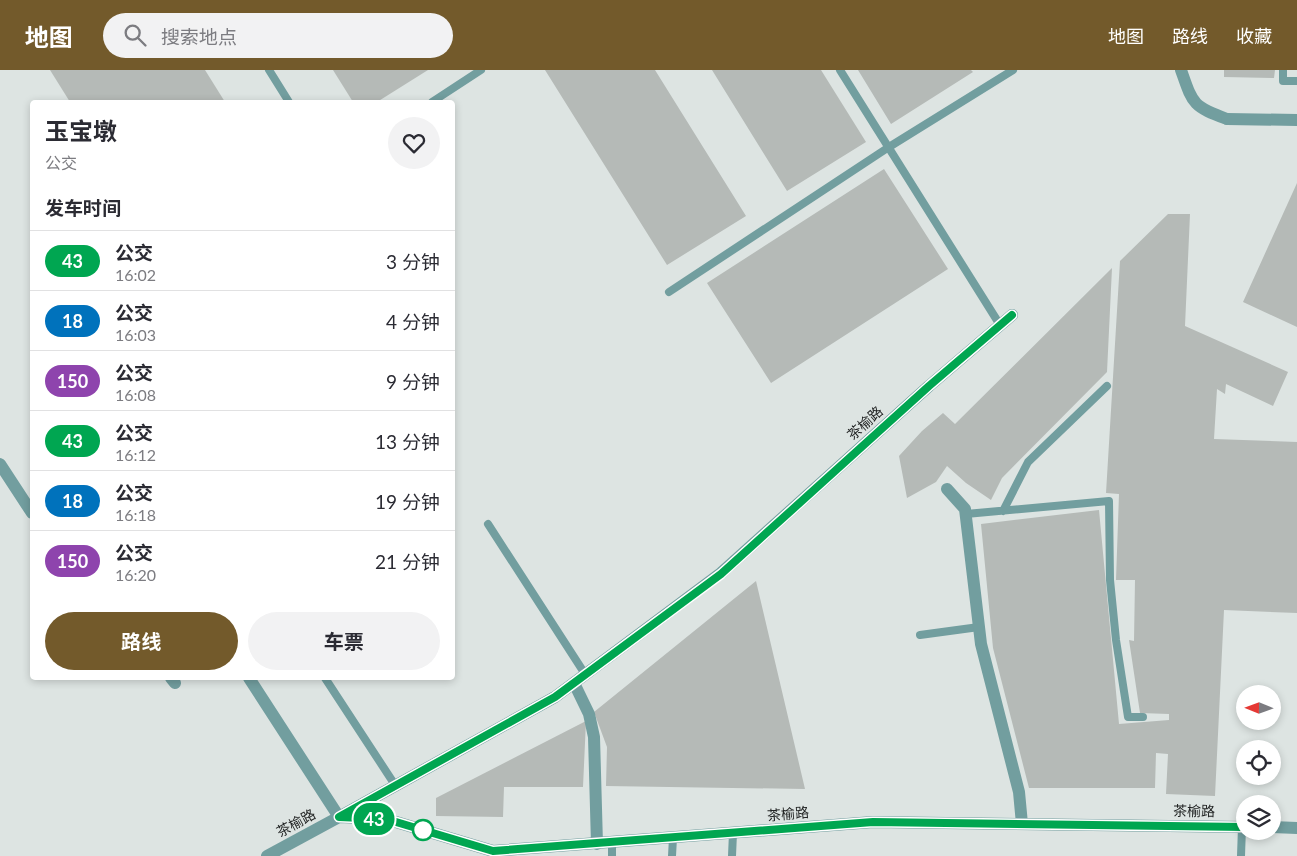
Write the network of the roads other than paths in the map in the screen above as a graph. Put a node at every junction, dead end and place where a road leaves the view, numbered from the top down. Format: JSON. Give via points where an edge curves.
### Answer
{"nodes":[{"id":1,"x":269,"y":70,"type":"edge"},
{"id":2,"x":481,"y":70,"type":"edge"},
{"id":3,"x":840,"y":70,"type":"edge"},
{"id":4,"x":1013,"y":70,"type":"edge"},
{"id":5,"x":1181,"y":70,"type":"edge"},
{"id":6,"x":1283,"y":70,"type":"edge"},
{"id":7,"x":1297,"y":81,"type":"edge"},
{"id":8,"x":288,"y":100,"type":"edge"},
{"id":9,"x":435,"y":100,"type":"edge"},
{"id":10,"x":1297,"y":120,"type":"edge"},
{"id":11,"x":889,"y":147,"type":"junction"},
{"id":12,"x":670,"y":292,"type":"dead end"},
{"id":13,"x":1012,"y":315,"type":"dead end"},
{"id":14,"x":1000,"y":325,"type":"junction"},
{"id":15,"x":1107,"y":386,"type":"dead end"},
{"id":16,"x":0,"y":464,"type":"edge"},
{"id":17,"x":947,"y":489,"type":"dead end"},
{"id":18,"x":30,"y":510,"type":"edge"},
{"id":19,"x":1002,"y":511,"type":"junction"},
{"id":20,"x":966,"y":514,"type":"junction"},
{"id":21,"x":488,"y":524,"type":"dead end"},
{"id":22,"x":979,"y":627,"type":"junction"},
{"id":23,"x":920,"y":635,"type":"dead end"},
{"id":24,"x":585,"y":674,"type":"junction"},
{"id":25,"x":250,"y":680,"type":"edge"},
{"id":26,"x":326,"y":680,"type":"edge"},
{"id":27,"x":574,"y":683,"type":"junction"},
{"id":28,"x":1143,"y":717,"type":"dead end"},
{"id":29,"x":395,"y":785,"type":"junction"},
{"id":30,"x":339,"y":817,"type":"junction"},
{"id":31,"x":1022,"y":824,"type":"junction"},
{"id":32,"x":1236,"y":827,"type":"edge"},
{"id":33,"x":1281,"y":827,"type":"edge"},
{"id":34,"x":1297,"y":828,"type":"edge"},
{"id":35,"x":733,"y":833,"type":"junction"},
{"id":36,"x":672,"y":838,"type":"junction"},
{"id":37,"x":1243,"y":840,"type":"edge"},
{"id":38,"x":612,"y":843,"type":"junction"},
{"id":39,"x":597,"y":844,"type":"junction"},
{"id":40,"x":552,"y":852,"type":"edge"},
{"id":41,"x":267,"y":856,"type":"edge"},
{"id":42,"x":612,"y":856,"type":"edge"},
{"id":43,"x":672,"y":856,"type":"edge"},
{"id":44,"x":732,"y":856,"type":"edge"},
{"id":45,"x":1241,"y":856,"type":"edge"}],
"edges":[{"from":1,"to":8,"type":"lane"},
{"from":2,"to":9,"type":"lane"},
{"from":3,"to":11,"type":"lane"},
{"from":4,"to":11,"type":"lane"},
{"from":5,"to":10,"type":"street","via":[[1191,99],[1203,110],[1226,119]]},
{"from":6,"to":7,"type":"lane","via":[[1283,81]]},
{"from":11,"to":12,"type":"lane"},
{"from":11,"to":14,"type":"lane"},
{"from":13,"to":14,"type":"street","name":"茶榆路"},
{"from":14,"to":24,"type":"street","name":"茶榆路","via":[[721,574]]},
{"from":15,"to":19,"type":"lane","via":[[1028,462]]},
{"from":16,"to":18,"type":"street"},
{"from":17,"to":20,"type":"street"},
{"from":19,"to":20,"type":"lane"},
{"from":19,"to":28,"type":"lane","via":[[1109,501],[1110,580],[1128,717]]},
{"from":20,"to":22,"type":"street"},
{"from":21,"to":24,"type":"lane"},
{"from":22,"to":23,"type":"lane"},
{"from":22,"to":31,"type":"street","via":[[1019,792]]},
{"from":24,"to":27,"type":"street","name":"茶榆路"},
{"from":25,"to":30,"type":"street"},
{"from":26,"to":29,"type":"lane"},
{"from":27,"to":29,"type":"street","name":"茶榆路","via":[[555,697]]},
{"from":27,"to":39,"type":"street","via":[[589,714],[594,737]]},
{"from":29,"to":30,"type":"street","name":"茶榆路"},
{"from":30,"to":40,"type":"street","name":"茶榆路","via":[[386,819],[493,851]]},
{"from":30,"to":41,"type":"street","name":"茶榆路"},
{"from":31,"to":32,"type":"street","name":"茶榆路"},
{"from":31,"to":35,"type":"street","name":"茶榆路","via":[[873,822]]},
{"from":33,"to":34,"type":"street"},
{"from":35,"to":36,"type":"street","name":"茶榆路"},
{"from":35,"to":44,"type":"lane"},
{"from":36,"to":38,"type":"street","name":"茶榆路"},
{"from":36,"to":43,"type":"lane"},
{"from":37,"to":45,"type":"lane"},
{"from":38,"to":39,"type":"street","name":"茶榆路"},
{"from":38,"to":42,"type":"lane"},
{"from":39,"to":40,"type":"street","name":"茶榆路"}]}
